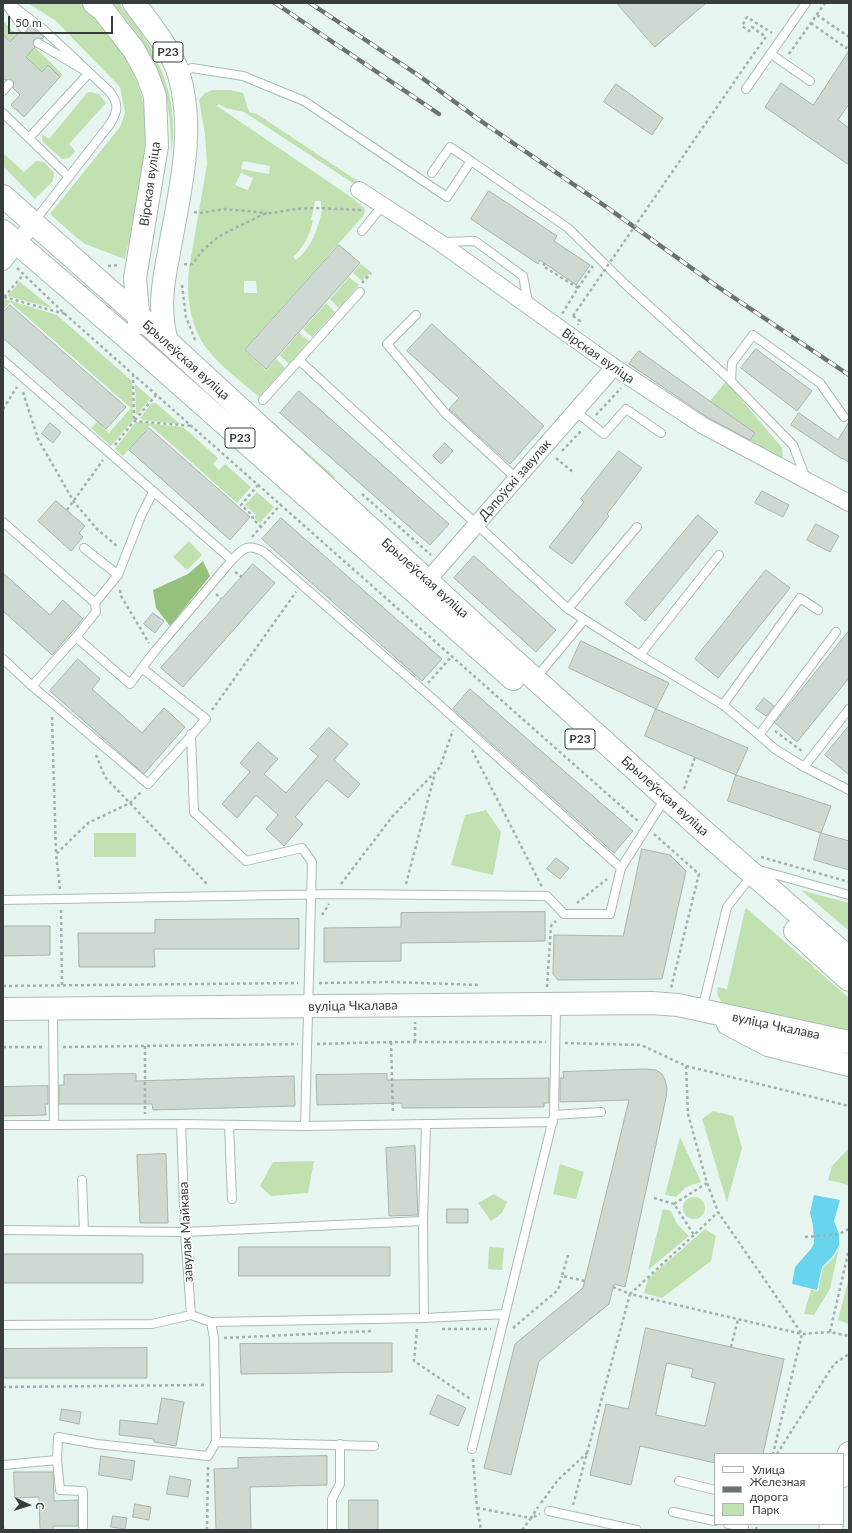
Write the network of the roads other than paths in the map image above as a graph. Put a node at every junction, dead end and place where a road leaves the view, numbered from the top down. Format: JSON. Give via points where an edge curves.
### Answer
{"nodes":[{"id":1,"x":6,"y":3,"type":"edge"},
{"id":2,"x":9,"y":3,"type":"edge"},
{"id":3,"x":94,"y":3,"type":"edge"},
{"id":4,"x":134,"y":3,"type":"edge"},
{"id":5,"x":806,"y":3,"type":"edge"},
{"id":6,"x":23,"y":28,"type":"dead end"},
{"id":7,"x":38,"y":43,"type":"dead end"},
{"id":8,"x":771,"y":54,"type":"junction"},
{"id":9,"x":89,"y":73,"type":"junction"},
{"id":10,"x":179,"y":74,"type":"junction"},
{"id":11,"x":810,"y":81,"type":"dead end"},
{"id":12,"x":9,"y":84,"type":"dead end"},
{"id":13,"x":746,"y":89,"type":"dead end"},
{"id":14,"x":3,"y":91,"type":"edge"},
{"id":15,"x":3,"y":113,"type":"edge"},
{"id":16,"x":29,"y":138,"type":"junction"},
{"id":17,"x":471,"y":161,"type":"junction"},
{"id":18,"x":432,"y":173,"type":"dead end"},
{"id":19,"x":69,"y":177,"type":"junction"},
{"id":20,"x":358,"y":190,"type":"dead end"},
{"id":21,"x":3,"y":196,"type":"edge"},
{"id":22,"x":382,"y":206,"type":"junction"},
{"id":23,"x":33,"y":223,"type":"junction"},
{"id":24,"x":362,"y":231,"type":"dead end"},
{"id":25,"x":439,"y":242,"type":"junction"},
{"id":26,"x":8,"y":248,"type":"edge"},
{"id":27,"x":135,"y":278,"type":"junction"},
{"id":28,"x":104,"y":287,"type":"junction"},
{"id":29,"x":360,"y":292,"type":"dead end"},
{"id":30,"x":162,"y":293,"type":"junction"},
{"id":31,"x":91,"y":307,"type":"junction"},
{"id":32,"x":530,"y":307,"type":"junction"},
{"id":33,"x":416,"y":315,"type":"dead end"},
{"id":34,"x":138,"y":316,"type":"junction"},
{"id":35,"x":167,"y":341,"type":"junction"},
{"id":36,"x":149,"y":357,"type":"junction"},
{"id":37,"x":3,"y":360,"type":"edge"},
{"id":38,"x":299,"y":360,"type":"junction"},
{"id":39,"x":614,"y":368,"type":"junction"},
{"id":40,"x":730,"y":381,"type":"junction"},
{"id":41,"x":263,"y":400,"type":"dead end"},
{"id":42,"x":575,"y":411,"type":"junction"},
{"id":43,"x":844,"y":417,"type":"dead end"},
{"id":44,"x":661,"y":433,"type":"dead end"},
{"id":45,"x":516,"y":478,"type":"junction"},
{"id":46,"x":806,"y":479,"type":"junction"},
{"id":47,"x":153,"y":492,"type":"junction"},
{"id":48,"x":849,"y":503,"type":"edge"},
{"id":49,"x":3,"y":522,"type":"edge"},
{"id":50,"x":477,"y":524,"type":"junction"},
{"id":51,"x":637,"y":527,"type":"dead end"},
{"id":52,"x":84,"y":548,"type":"dead end"},
{"id":53,"x":719,"y":555,"type":"dead end"},
{"id":54,"x":232,"y":560,"type":"junction"},
{"id":55,"x":118,"y":575,"type":"junction"},
{"id":56,"x":422,"y":587,"type":"junction"},
{"id":57,"x":95,"y":603,"type":"junction"},
{"id":58,"x":568,"y":609,"type":"junction"},
{"id":59,"x":818,"y":610,"type":"dead end"},
{"id":60,"x":584,"y":620,"type":"junction"},
{"id":61,"x":836,"y":632,"type":"dead end"},
{"id":62,"x":76,"y":637,"type":"junction"},
{"id":63,"x":640,"y":655,"type":"junction"},
{"id":64,"x":3,"y":659,"type":"edge"},
{"id":65,"x":142,"y":668,"type":"junction"},
{"id":66,"x":536,"y":679,"type":"junction"},
{"id":67,"x":32,"y":686,"type":"junction"},
{"id":68,"x":723,"y":705,"type":"junction"},
{"id":69,"x":849,"y":709,"type":"edge"},
{"id":70,"x":191,"y":734,"type":"junction"},
{"id":71,"x":759,"y":735,"type":"junction"},
{"id":72,"x":804,"y":767,"type":"junction"},
{"id":73,"x":849,"y":790,"type":"edge"},
{"id":74,"x":659,"y":808,"type":"junction"},
{"id":75,"x":621,"y":868,"type":"junction"},
{"id":76,"x":745,"y":875,"type":"junction"},
{"id":77,"x":311,"y":894,"type":"junction"},
{"id":78,"x":849,"y":895,"type":"edge"},
{"id":79,"x":3,"y":900,"type":"edge"},
{"id":80,"x":849,"y":958,"type":"edge"},
{"id":81,"x":849,"y":980,"type":"edge"},
{"id":82,"x":551,"y":995,"type":"junction"},
{"id":83,"x":308,"y":1006,"type":"junction"},
{"id":84,"x":53,"y":1008,"type":"junction"},
{"id":85,"x":3,"y":1009,"type":"edge"},
{"id":86,"x":702,"y":1011,"type":"junction"},
{"id":87,"x":849,"y":1042,"type":"edge"},
{"id":88,"x":849,"y":1065,"type":"edge"},
{"id":89,"x":602,"y":1112,"type":"dead end"},
{"id":90,"x":553,"y":1119,"type":"junction"},
{"id":91,"x":181,"y":1124,"type":"junction"},
{"id":92,"x":3,"y":1125,"type":"edge"},
{"id":93,"x":54,"y":1125,"type":"junction"},
{"id":94,"x":229,"y":1125,"type":"junction"},
{"id":95,"x":426,"y":1125,"type":"junction"},
{"id":96,"x":305,"y":1126,"type":"junction"},
{"id":97,"x":82,"y":1180,"type":"dead end"},
{"id":98,"x":232,"y":1199,"type":"dead end"},
{"id":99,"x":423,"y":1221,"type":"junction"},
{"id":100,"x":3,"y":1230,"type":"edge"},
{"id":101,"x":84,"y":1231,"type":"junction"},
{"id":102,"x":185,"y":1232,"type":"junction"},
{"id":103,"x":505,"y":1314,"type":"junction"},
{"id":104,"x":191,"y":1315,"type":"junction"},
{"id":105,"x":424,"y":1318,"type":"junction"},
{"id":106,"x":211,"y":1322,"type":"junction"},
{"id":107,"x":3,"y":1325,"type":"edge"},
{"id":108,"x":216,"y":1442,"type":"junction"},
{"id":109,"x":340,"y":1444,"type":"junction"},
{"id":110,"x":374,"y":1446,"type":"dead end"},
{"id":111,"x":472,"y":1449,"type":"road end"},
{"id":112,"x":849,"y":1453,"type":"edge"},
{"id":113,"x":57,"y":1460,"type":"junction"},
{"id":114,"x":3,"y":1465,"type":"edge"},
{"id":115,"x":844,"y":1472,"type":"edge"},
{"id":116,"x":679,"y":1481,"type":"dead end"},
{"id":117,"x":714,"y":1490,"type":"edge"},
{"id":118,"x":549,"y":1510,"type":"road end"},
{"id":119,"x":673,"y":1512,"type":"dead end"},
{"id":120,"x":714,"y":1521,"type":"edge"},
{"id":121,"x":733,"y":1525,"type":"edge"},
{"id":122,"x":744,"y":1527,"type":"edge"},
{"id":123,"x":83,"y":1530,"type":"edge"},
{"id":124,"x":332,"y":1530,"type":"edge"},
{"id":125,"x":637,"y":1530,"type":"edge"}],
"edges":[{"from":1,"to":6,"type":"lane"},
{"from":2,"to":9,"type":"lane","via":[[43,29]]},
{"from":3,"to":27,"type":"main road","name":"Вірская вуліца","number":"Р23","via":[[103,10],[134,50],[147,74],[154,96],[157,146]]},
{"from":4,"to":10,"type":"main road","number":"Р23","via":[[166,49]]},
{"from":5,"to":8,"type":"lane"},
{"from":7,"to":9,"type":"lane"},
{"from":8,"to":11,"type":"lane"},
{"from":8,"to":13,"type":"lane"},
{"from":9,"to":16,"type":"lane"},
{"from":9,"to":19,"type":"lane","via":[[116,100],[115,116]]},
{"from":10,"to":17,"type":"lane","via":[[192,68],[242,76],[304,101],[446,197]]},
{"from":10,"to":30,"type":"main road","number":"Р23","via":[[185,108],[183,171]]},
{"from":12,"to":14,"type":"lane"},
{"from":15,"to":16,"type":"lane"},
{"from":16,"to":19,"type":"lane"},
{"from":17,"to":18,"type":"lane","via":[[450,147]]},
{"from":17,"to":40,"type":"lane","via":[[568,228]]},
{"from":19,"to":23,"type":"lane"},
{"from":20,"to":22,"type":"street","name":"Вірская вуліца"},
{"from":21,"to":23,"type":"main road","name":"Брылеўская вуліца"},
{"from":22,"to":24,"type":"lane"},
{"from":22,"to":25,"type":"street","name":"Вірская вуліца"},
{"from":23,"to":26,"type":"street"},
{"from":23,"to":28,"type":"main road","name":"Брылеўская вуліца"},
{"from":25,"to":32,"type":"street","name":"Вірская вуліца"},
{"from":25,"to":32,"type":"lane","via":[[475,241],[523,276]]},
{"from":26,"to":31,"type":"main road","name":"Брылеўская вуліца"},
{"from":27,"to":28,"type":"main road","via":[[126,288]]},
{"from":27,"to":34,"type":"main road","name":"Вірская вуліца","number":"Р23"},
{"from":28,"to":34,"type":"main road","name":"Брылеўская вуліца"},
{"from":29,"to":38,"type":"lane"},
{"from":30,"to":34,"type":"main road","via":[[150,308]]},
{"from":30,"to":35,"type":"main road","number":"Р23","via":[[162,319]]},
{"from":31,"to":34,"type":"main road","via":[[116,314]]},
{"from":31,"to":36,"type":"main road","name":"Брылеўская вуліца"},
{"from":32,"to":39,"type":"street","name":"Вірская вуліца"},
{"from":33,"to":45,"type":"lane","via":[[387,344],[445,413]]},
{"from":34,"to":35,"type":"main road","name":"Брылеўская вуліца"},
{"from":34,"to":36,"type":"main road","name":"Вірская вуліца","number":"Р23"},
{"from":35,"to":56,"type":"main road","name":"Брылеўская вуліца","number":"Р23"},
{"from":36,"to":56,"type":"main road","name":"Брылеўская вуліца","number":"Р23"},
{"from":37,"to":47,"type":"lane","via":[[22,381]]},
{"from":38,"to":41,"type":"lane"},
{"from":38,"to":50,"type":"lane"},
{"from":39,"to":42,"type":"street","name":"Дэпоўскі завулак"},
{"from":39,"to":46,"type":"street","name":"Вірская вуліца","via":[[702,425]]},
{"from":40,"to":43,"type":"lane","via":[[732,363],[753,335],[820,383]]},
{"from":40,"to":46,"type":"lane","via":[[793,445]]},
{"from":42,"to":44,"type":"lane","via":[[604,434],[626,409]]},
{"from":42,"to":45,"type":"street","name":"Дэпоўскі завулак"},
{"from":45,"to":50,"type":"street","name":"Дэпоўскі завулак"},
{"from":46,"to":48,"type":"street","name":"Вірская вуліца"},
{"from":47,"to":54,"type":"lane"},
{"from":47,"to":55,"type":"lane"},
{"from":49,"to":57,"type":"lane"},
{"from":50,"to":56,"type":"street","name":"Дэпоўскі завулак"},
{"from":50,"to":58,"type":"lane"},
{"from":51,"to":58,"type":"lane"},
{"from":52,"to":55,"type":"lane"},
{"from":53,"to":63,"type":"lane"},
{"from":54,"to":65,"type":"lane"},
{"from":54,"to":75,"type":"lane","via":[[241,550],[250,547],[264,552],[457,720]]},
{"from":55,"to":57,"type":"lane"},
{"from":56,"to":66,"type":"main road","name":"Брылеўская вуліца","number":"Р23"},
{"from":56,"to":74,"type":"main road","name":"Брылеўская вуліца","number":"Р23"},
{"from":57,"to":62,"type":"lane","via":[[96,612]]},
{"from":58,"to":60,"type":"lane"},
{"from":59,"to":68,"type":"lane","via":[[800,598]]},
{"from":60,"to":63,"type":"lane"},
{"from":60,"to":66,"type":"lane"},
{"from":61,"to":71,"type":"lane"},
{"from":62,"to":65,"type":"lane","via":[[130,684]]},
{"from":62,"to":67,"type":"lane"},
{"from":63,"to":68,"type":"lane"},
{"from":64,"to":67,"type":"lane"},
{"from":65,"to":70,"type":"lane","via":[[206,718]]},
{"from":66,"to":76,"type":"main road","name":"Брылеўская вуліца","number":"Р23"},
{"from":67,"to":70,"type":"lane","via":[[148,784]]},
{"from":68,"to":71,"type":"lane"},
{"from":69,"to":72,"type":"lane"},
{"from":70,"to":77,"type":"lane","via":[[194,812],[246,861],[302,848],[312,862]]},
{"from":71,"to":72,"type":"lane","via":[[775,749]]},
{"from":72,"to":73,"type":"lane"},
{"from":74,"to":75,"type":"lane"},
{"from":74,"to":76,"type":"main road","name":"Брылеўская вуліца","number":"Р23"},
{"from":75,"to":77,"type":"lane","via":[[610,914],[564,914],[547,896]]},
{"from":76,"to":78,"type":"lane"},
{"from":76,"to":80,"type":"main road","name":"Брылеўская вуліца","number":"Р23"},
{"from":76,"to":81,"type":"main road","name":"Брылеўская вуліца","number":"Р23"},
{"from":76,"to":86,"type":"lane","via":[[727,907]]},
{"from":77,"to":79,"type":"lane"},
{"from":77,"to":83,"type":"lane"},
{"from":82,"to":83,"type":"main road","name":"вуліца Чкалава"},
{"from":82,"to":86,"type":"main road","name":"вуліца Чкалава","via":[[678,1005]]},
{"from":82,"to":90,"type":"lane","via":[[555,1042]]},
{"from":83,"to":84,"type":"main road","name":"вуліца Чкалава"},
{"from":83,"to":96,"type":"lane"},
{"from":84,"to":85,"type":"main road","name":"вуліца Чкалава"},
{"from":84,"to":93,"type":"lane"},
{"from":86,"to":87,"type":"main road","name":"вуліца Чкалава"},
{"from":86,"to":88,"type":"main road","name":"вуліца Чкалава","via":[[768,1045]]},
{"from":89,"to":90,"type":"lane"},
{"from":90,"to":95,"type":"lane"},
{"from":90,"to":103,"type":"lane"},
{"from":91,"to":93,"type":"lane"},
{"from":91,"to":94,"type":"lane"},
{"from":91,"to":102,"type":"lane","name":"завулак Майкава"},
{"from":92,"to":93,"type":"lane"},
{"from":94,"to":96,"type":"lane"},
{"from":94,"to":98,"type":"lane"},
{"from":95,"to":96,"type":"lane"},
{"from":95,"to":99,"type":"lane"},
{"from":97,"to":101,"type":"lane"},
{"from":99,"to":102,"type":"lane"},
{"from":99,"to":105,"type":"lane"},
{"from":100,"to":101,"type":"lane"},
{"from":101,"to":102,"type":"lane"},
{"from":102,"to":104,"type":"lane","name":"завулак Майкава"},
{"from":103,"to":105,"type":"lane"},
{"from":103,"to":111,"type":"lane"},
{"from":104,"to":106,"type":"lane"},
{"from":104,"to":107,"type":"lane","via":[[152,1324]]},
{"from":105,"to":106,"type":"lane"},
{"from":106,"to":108,"type":"lane","via":[[214,1338]]},
{"from":108,"to":109,"type":"lane"},
{"from":108,"to":113,"type":"lane","via":[[208,1456],[97,1444],[58,1437]]},
{"from":109,"to":110,"type":"lane"},
{"from":109,"to":124,"type":"lane","via":[[340,1484],[332,1499]]},
{"from":112,"to":115,"type":"main road"},
{"from":113,"to":114,"type":"lane"},
{"from":113,"to":123,"type":"lane","via":[[60,1490],[83,1491]]},
{"from":116,"to":117,"type":"lane"},
{"from":118,"to":125,"type":"lane"},
{"from":119,"to":120,"type":"lane"},
{"from":121,"to":122,"type":"lane"}]}
